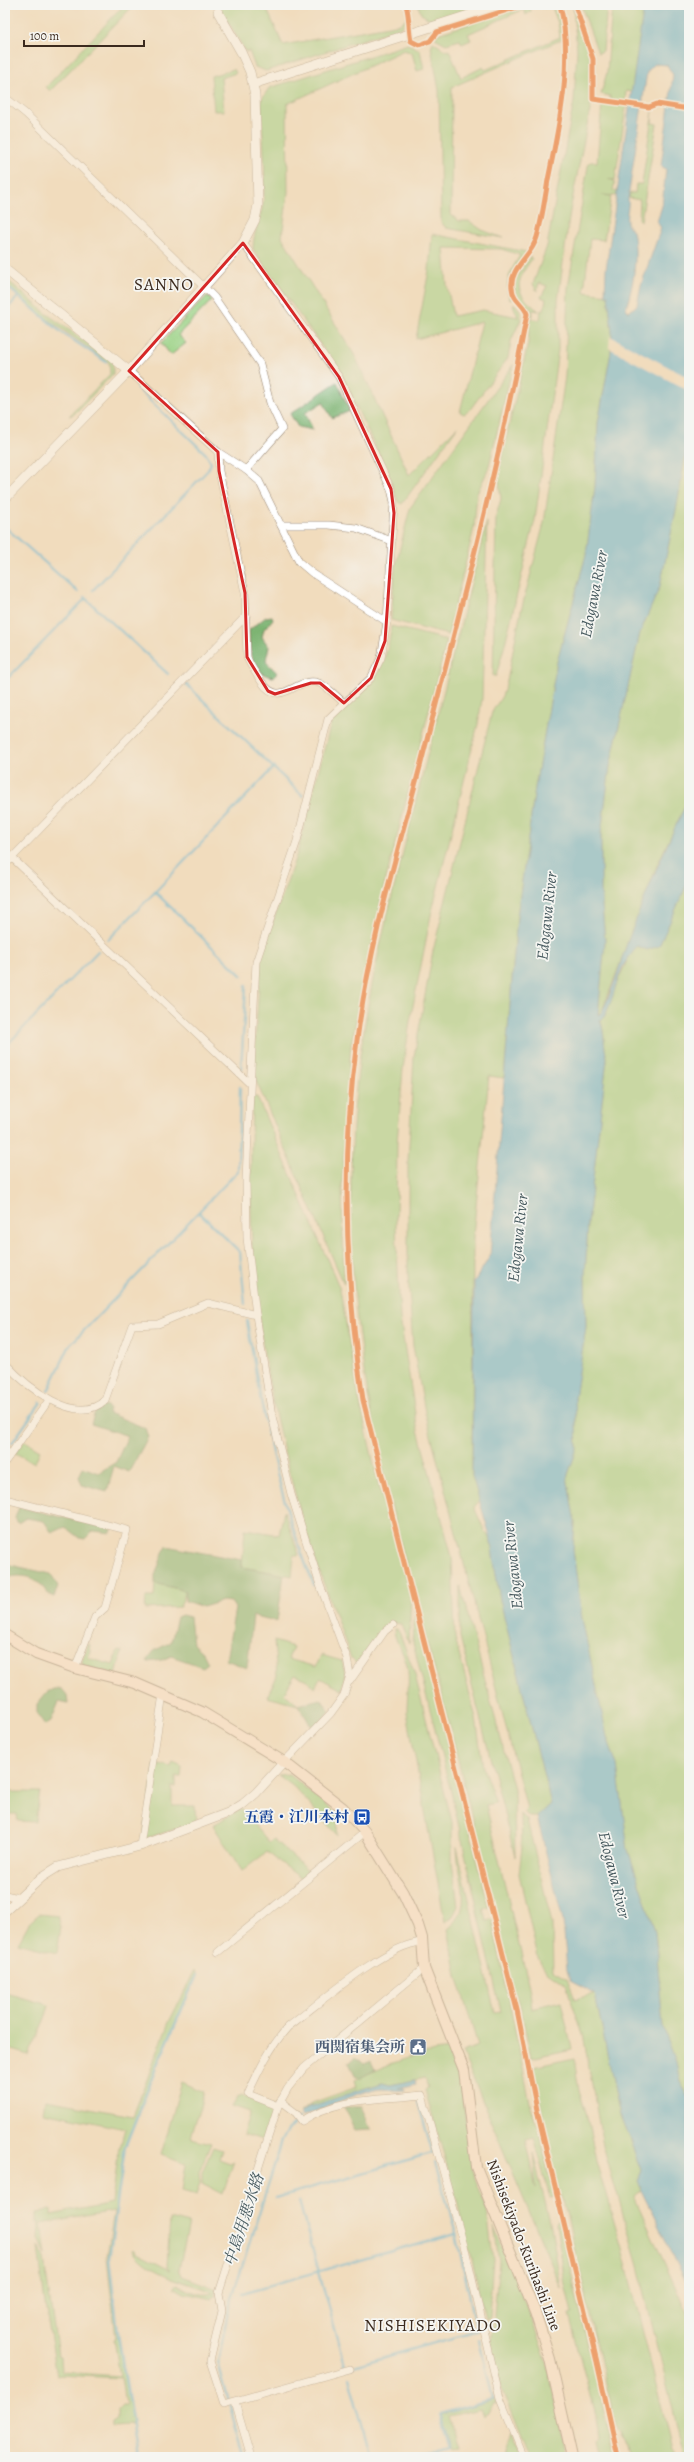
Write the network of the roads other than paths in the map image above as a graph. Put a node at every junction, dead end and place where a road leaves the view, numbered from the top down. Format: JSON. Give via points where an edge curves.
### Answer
{"nodes":[{"id":1,"x":500,"y":5,"type":"edge"},
{"id":2,"x":216,"y":8,"type":"edge"},
{"id":3,"x":253,"y":84,"type":"junction"},
{"id":4,"x":5,"y":97,"type":"edge"},
{"id":5,"x":243,"y":243,"type":"junction"},
{"id":6,"x":5,"y":269,"type":"edge"},
{"id":7,"x":204,"y":287,"type":"junction"},
{"id":8,"x":130,"y":370,"type":"junction"},
{"id":9,"x":218,"y":452,"type":"junction"},
{"id":10,"x":246,"y":470,"type":"junction"},
{"id":11,"x":5,"y":499,"type":"edge"},
{"id":12,"x":281,"y":525,"type":"junction"},
{"id":13,"x":392,"y":541,"type":"junction"},
{"id":14,"x":246,"y":616,"type":"junction"},
{"id":15,"x":387,"y":622,"type":"junction"},
{"id":16,"x":344,"y":703,"type":"junction"},
{"id":17,"x":5,"y":851,"type":"edge"},
{"id":18,"x":12,"y":858,"type":"junction"},
{"id":19,"x":5,"y":864,"type":"edge"},
{"id":20,"x":249,"y":1083,"type":"junction"},
{"id":21,"x":256,"y":1315,"type":"junction"},
{"id":22,"x":6,"y":1368,"type":"edge"},
{"id":23,"x":49,"y":1400,"type":"junction"},
{"id":24,"x":5,"y":1447,"type":"edge"},
{"id":25,"x":7,"y":1460,"type":"edge"},
{"id":26,"x":5,"y":1499,"type":"edge"},
{"id":27,"x":393,"y":1625,"type":"dead end"},
{"id":28,"x":5,"y":1635,"type":"edge"},
{"id":29,"x":76,"y":1668,"type":"junction"},
{"id":30,"x":350,"y":1681,"type":"junction"},
{"id":31,"x":163,"y":1694,"type":"junction"},
{"id":32,"x":284,"y":1762,"type":"junction"},
{"id":33,"x":365,"y":1832,"type":"junction"},
{"id":34,"x":140,"y":1846,"type":"junction"},
{"id":35,"x":5,"y":1895,"type":"edge"},
{"id":36,"x":19,"y":1898,"type":"junction"},
{"id":37,"x":5,"y":1911,"type":"edge"},
{"id":38,"x":422,"y":1942,"type":"junction"},
{"id":39,"x":218,"y":1952,"type":"dead end"},
{"id":40,"x":424,"y":1968,"type":"junction"},
{"id":41,"x":279,"y":2104,"type":"junction"},
{"id":42,"x":350,"y":2369,"type":"dead end"},
{"id":43,"x":235,"y":2402,"type":"junction"},
{"id":44,"x":251,"y":2457,"type":"edge"},
{"id":45,"x":524,"y":2457,"type":"edge"},
{"id":46,"x":572,"y":2457,"type":"edge"}],
"edges":[{"from":1,"to":3,"type":"street"},
{"from":2,"to":3,"type":"street","via":[[241,52]]},
{"from":3,"to":5,"type":"street","via":[[258,205],[255,220]]},
{"from":4,"to":7,"type":"street","via":[[26,114]]},
{"from":5,"to":7,"type":"street"},
{"from":5,"to":13,"type":"street","via":[[339,377],[391,489],[394,502]]},
{"from":6,"to":8,"type":"street"},
{"from":7,"to":8,"type":"street"},
{"from":7,"to":10,"type":"street","via":[[214,297],[260,364],[270,403],[282,429]]},
{"from":8,"to":9,"type":"street"},
{"from":8,"to":11,"type":"street"},
{"from":9,"to":10,"type":"street"},
{"from":9,"to":14,"type":"street","via":[[219,471],[245,593]]},
{"from":10,"to":12,"type":"street","via":[[259,481]]},
{"from":12,"to":13,"type":"street","via":[[356,528]]},
{"from":12,"to":15,"type":"street","via":[[299,562]]},
{"from":13,"to":15,"type":"street"},
{"from":14,"to":16,"type":"street","via":[[247,657],[268,691],[275,694],[311,683],[320,684]]},
{"from":14,"to":18,"type":"street"},
{"from":15,"to":16,"type":"street","via":[[381,658],[371,678]]},
{"from":16,"to":20,"type":"street","via":[[328,719],[297,840],[257,955]]},
{"from":17,"to":18,"type":"street"},
{"from":18,"to":19,"type":"street"},
{"from":18,"to":20,"type":"street"},
{"from":20,"to":21,"type":"street","via":[[247,1238]]},
{"from":21,"to":23,"type":"street","via":[[208,1303],[158,1324],[132,1325],[105,1400],[99,1406],[78,1410]]},
{"from":21,"to":30,"type":"street","via":[[263,1367],[280,1450],[303,1534],[347,1658]]},
{"from":22,"to":23,"type":"street"},
{"from":23,"to":25,"type":"street"},
{"from":24,"to":25,"type":"street"},
{"from":26,"to":29,"type":"street","via":[[127,1530],[105,1608],[95,1617]]},
{"from":27,"to":30,"type":"street","via":[[385,1631]]},
{"from":28,"to":29,"type":"main road","name":"Nishisekiyado-Kurihashi Line","via":[[36,1654]]},
{"from":29,"to":31,"type":"main road","name":"Nishisekiyado-Kurihashi Line","via":[[135,1683]]},
{"from":30,"to":32,"type":"street","via":[[331,1713]]},
{"from":31,"to":32,"type":"main road","name":"Nishisekiyado-Kurihashi Line","via":[[215,1719]]},
{"from":31,"to":34,"type":"street"},
{"from":32,"to":33,"type":"main road","name":"Nishisekiyado-Kurihashi Line","via":[[343,1808]]},
{"from":32,"to":34,"type":"street","via":[[256,1793],[233,1810],[212,1821]]},
{"from":33,"to":38,"type":"main road","name":"Nishisekiyado-Kurihashi Line","via":[[403,1893],[418,1925]]},
{"from":33,"to":39,"type":"street"},
{"from":34,"to":36,"type":"street","via":[[58,1867]]},
{"from":35,"to":36,"type":"street"},
{"from":36,"to":37,"type":"street"},
{"from":38,"to":40,"type":"main road","name":"Nishisekiyado-Kurihashi Line"},
{"from":38,"to":41,"type":"street","via":[[414,1943],[372,1963],[288,2027],[279,2037],[262,2064],[248,2094]]},
{"from":40,"to":41,"type":"street","via":[[304,2068]]},
{"from":40,"to":46,"type":"main road","name":"Nishisekiyado-Kurihashi Line","via":[[464,2070],[476,2167],[540,2327],[554,2372]]},
{"from":41,"to":43,"type":"street","via":[[219,2293],[222,2311],[210,2361],[224,2404]]},
{"from":41,"to":45,"type":"street","via":[[296,2113],[302,2120],[317,2112],[354,2102],[422,2095],[460,2231],[500,2398]]},
{"from":42,"to":43,"type":"street"},
{"from":43,"to":44,"type":"street"}]}
